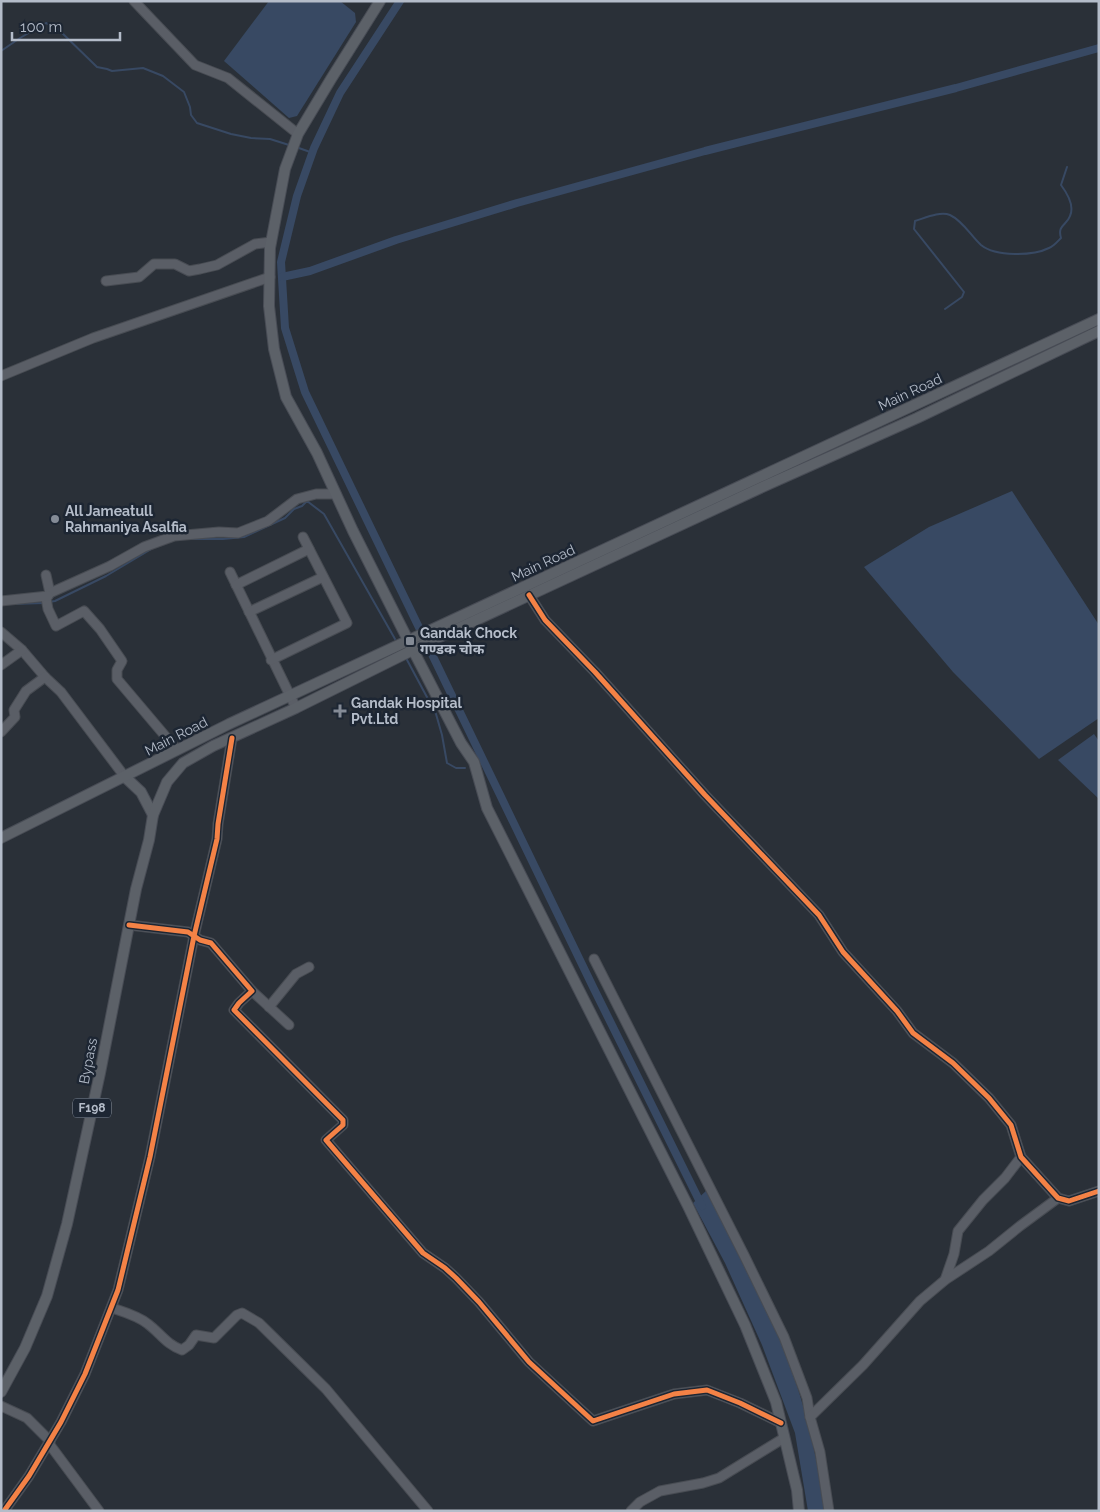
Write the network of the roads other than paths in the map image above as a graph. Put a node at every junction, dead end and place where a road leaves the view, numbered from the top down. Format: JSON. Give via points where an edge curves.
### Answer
{"nodes":[{"id":1,"x":134,"y":1,"type":"edge"},
{"id":2,"x":380,"y":1,"type":"edge"},
{"id":3,"x":298,"y":134,"type":"junction"},
{"id":4,"x":271,"y":242,"type":"junction"},
{"id":5,"x":270,"y":277,"type":"junction"},
{"id":6,"x":106,"y":281,"type":"dead end"},
{"id":7,"x":1099,"y":319,"type":"edge"},
{"id":8,"x":1099,"y":331,"type":"edge"},
{"id":9,"x":1,"y":376,"type":"edge"},
{"id":10,"x":927,"y":399,"type":"junction"},
{"id":11,"x":933,"y":410,"type":"junction"},
{"id":12,"x":336,"y":494,"type":"junction"},
{"id":13,"x":303,"y":537,"type":"dead end"},
{"id":14,"x":309,"y":550,"type":"junction"},
{"id":15,"x":230,"y":572,"type":"dead end"},
{"id":16,"x":46,"y":575,"type":"dead end"},
{"id":17,"x":323,"y":577,"type":"junction"},
{"id":18,"x":236,"y":585,"type":"junction"},
{"id":19,"x":529,"y":595,"type":"junction"},
{"id":20,"x":48,"y":596,"type":"junction"},
{"id":21,"x":1,"y":600,"type":"edge"},
{"id":22,"x":249,"y":612,"type":"junction"},
{"id":23,"x":1,"y":632,"type":"edge"},
{"id":24,"x":430,"y":636,"type":"junction"},
{"id":25,"x":412,"y":645,"type":"junction"},
{"id":26,"x":22,"y":650,"type":"junction"},
{"id":27,"x":271,"y":660,"type":"junction"},
{"id":28,"x":1,"y":665,"type":"edge"},
{"id":29,"x":45,"y":678,"type":"junction"},
{"id":30,"x":289,"y":696,"type":"junction"},
{"id":31,"x":296,"y":708,"type":"junction"},
{"id":32,"x":1,"y":732,"type":"edge"},
{"id":33,"x":232,"y":738,"type":"junction"},
{"id":34,"x":212,"y":746,"type":"joint"},
{"id":35,"x":177,"y":750,"type":"junction"},
{"id":36,"x":125,"y":777,"type":"junction"},
{"id":37,"x":153,"y":816,"type":"junction"},
{"id":38,"x":1,"y":838,"type":"edge"},
{"id":39,"x":129,"y":925,"type":"junction"},
{"id":40,"x":194,"y":936,"type":"junction"},
{"id":41,"x":594,"y":960,"type":"dead end"},
{"id":42,"x":309,"y":967,"type":"dead end"},
{"id":43,"x":252,"y":991,"type":"junction"},
{"id":44,"x":269,"y":1007,"type":"junction"},
{"id":45,"x":289,"y":1025,"type":"dead end"},
{"id":46,"x":1021,"y":1157,"type":"junction"},
{"id":47,"x":1099,"y":1191,"type":"edge"},
{"id":48,"x":1058,"y":1198,"type":"junction"},
{"id":49,"x":945,"y":1280,"type":"junction"},
{"id":50,"x":112,"y":1308,"type":"junction"},
{"id":51,"x":1,"y":1392,"type":"edge"},
{"id":52,"x":1,"y":1406,"type":"edge"},
{"id":53,"x":810,"y":1417,"type":"junction"},
{"id":54,"x":781,"y":1423,"type":"junction"},
{"id":55,"x":784,"y":1438,"type":"junction"},
{"id":56,"x":50,"y":1441,"type":"junction"},
{"id":57,"x":4,"y":1511,"type":"edge"},
{"id":58,"x":99,"y":1511,"type":"edge"},
{"id":59,"x":428,"y":1511,"type":"edge"},
{"id":60,"x":631,"y":1511,"type":"edge"},
{"id":61,"x":799,"y":1511,"type":"edge"},
{"id":62,"x":829,"y":1511,"type":"edge"}],
"edges":[{"from":1,"to":3,"type":"street","via":[[195,65],[228,78]]},
{"from":2,"to":3,"type":"main road"},
{"from":3,"to":4,"type":"main road","via":[[284,169]]},
{"from":4,"to":5,"type":"main road"},
{"from":4,"to":6,"type":"street","via":[[255,244],[200,269],[189,271],[175,264],[154,264],[139,277]]},
{"from":5,"to":9,"type":"street","via":[[93,338]]},
{"from":5,"to":12,"type":"main road","via":[[269,306],[274,349],[286,397]]},
{"from":7,"to":10,"type":"main road","name":"Main Road"},
{"from":8,"to":11,"type":"main road","name":"Main Road"},
{"from":10,"to":11,"type":"main road"},
{"from":10,"to":24,"type":"main road","name":"Main Road"},
{"from":11,"to":19,"type":"main road","name":"Main Road"},
{"from":12,"to":20,"type":"street","via":[[316,494],[297,499],[268,521],[238,533],[174,536],[144,547]]},
{"from":12,"to":25,"type":"main road"},
{"from":13,"to":14,"type":"street"},
{"from":14,"to":17,"type":"street"},
{"from":14,"to":18,"type":"street"},
{"from":15,"to":18,"type":"street"},
{"from":16,"to":20,"type":"street"},
{"from":17,"to":22,"type":"street"},
{"from":17,"to":27,"type":"street","via":[[347,623]]},
{"from":18,"to":22,"type":"street"},
{"from":19,"to":24,"type":"main road","name":"Main Road"},
{"from":19,"to":46,"type":"street","via":[[545,620],[819,914],[843,952],[914,1033],[953,1063],[989,1098],[1011,1125]]},
{"from":20,"to":21,"type":"street"},
{"from":20,"to":35,"type":"street","via":[[48,609],[56,626],[84,611],[100,629],[122,660],[117,679]]},
{"from":22,"to":27,"type":"street"},
{"from":23,"to":26,"type":"street"},
{"from":24,"to":25,"type":"main road","name":"Main Road"},
{"from":25,"to":30,"type":"main road","name":"Main Road"},
{"from":25,"to":31,"type":"main road","name":"Main Road"},
{"from":25,"to":54,"type":"main road","via":[[474,762],[488,808],[733,1299],[776,1402]]},
{"from":26,"to":28,"type":"street"},
{"from":26,"to":29,"type":"street"},
{"from":27,"to":30,"type":"street"},
{"from":29,"to":32,"type":"street","via":[[26,691],[14,710],[15,717]]},
{"from":29,"to":36,"type":"street","via":[[61,692]]},
{"from":30,"to":31,"type":"street"},
{"from":30,"to":35,"type":"main road","name":"Main Road"},
{"from":31,"to":33,"type":"main road","name":"Main Road"},
{"from":33,"to":34,"type":"main road","name":"Main Road"},
{"from":33,"to":40,"type":"street","via":[[217,838]]},
{"from":34,"to":37,"type":"main road","name":"Bypass","number":"F198","via":[[174,772]]},
{"from":35,"to":36,"type":"main road","name":"Main Road"},
{"from":36,"to":37,"type":"main road","via":[[142,792]]},
{"from":36,"to":38,"type":"main road","name":"Main Road"},
{"from":37,"to":39,"type":"main road","name":"Bypass","number":"F198"},
{"from":39,"to":40,"type":"street","via":[[188,932]]},
{"from":39,"to":51,"type":"main road","name":"Bypass","number":"F198","via":[[67,1224],[47,1296],[25,1348]]},
{"from":40,"to":43,"type":"street","via":[[212,942]]},
{"from":40,"to":50,"type":"street","via":[[150,1157]]},
{"from":41,"to":53,"type":"street","via":[[784,1337],[805,1391]]},
{"from":42,"to":44,"type":"street","via":[[296,974]]},
{"from":43,"to":44,"type":"street"},
{"from":43,"to":54,"type":"street","via":[[234,1010],[343,1120],[343,1125],[326,1140],[423,1253],[456,1278],[529,1362],[593,1421],[674,1394],[707,1390]]},
{"from":44,"to":45,"type":"street"},
{"from":46,"to":48,"type":"street"},
{"from":46,"to":49,"type":"street","via":[[958,1231]]},
{"from":47,"to":48,"type":"street","via":[[1069,1201]]},
{"from":48,"to":49,"type":"street"},
{"from":49,"to":53,"type":"street","via":[[920,1301],[863,1365]]},
{"from":50,"to":56,"type":"street","via":[[85,1374]]},
{"from":50,"to":59,"type":"street","via":[[148,1324],[173,1347],[182,1350],[196,1335],[214,1338],[242,1313],[259,1323],[326,1389]]},
{"from":52,"to":56,"type":"street","via":[[27,1418]]},
{"from":53,"to":62,"type":"street","via":[[820,1452]]},
{"from":54,"to":55,"type":"main road"},
{"from":55,"to":60,"type":"street","via":[[719,1478],[660,1491]]},
{"from":55,"to":61,"type":"main road"},
{"from":56,"to":57,"type":"street"},
{"from":56,"to":58,"type":"street"}]}
